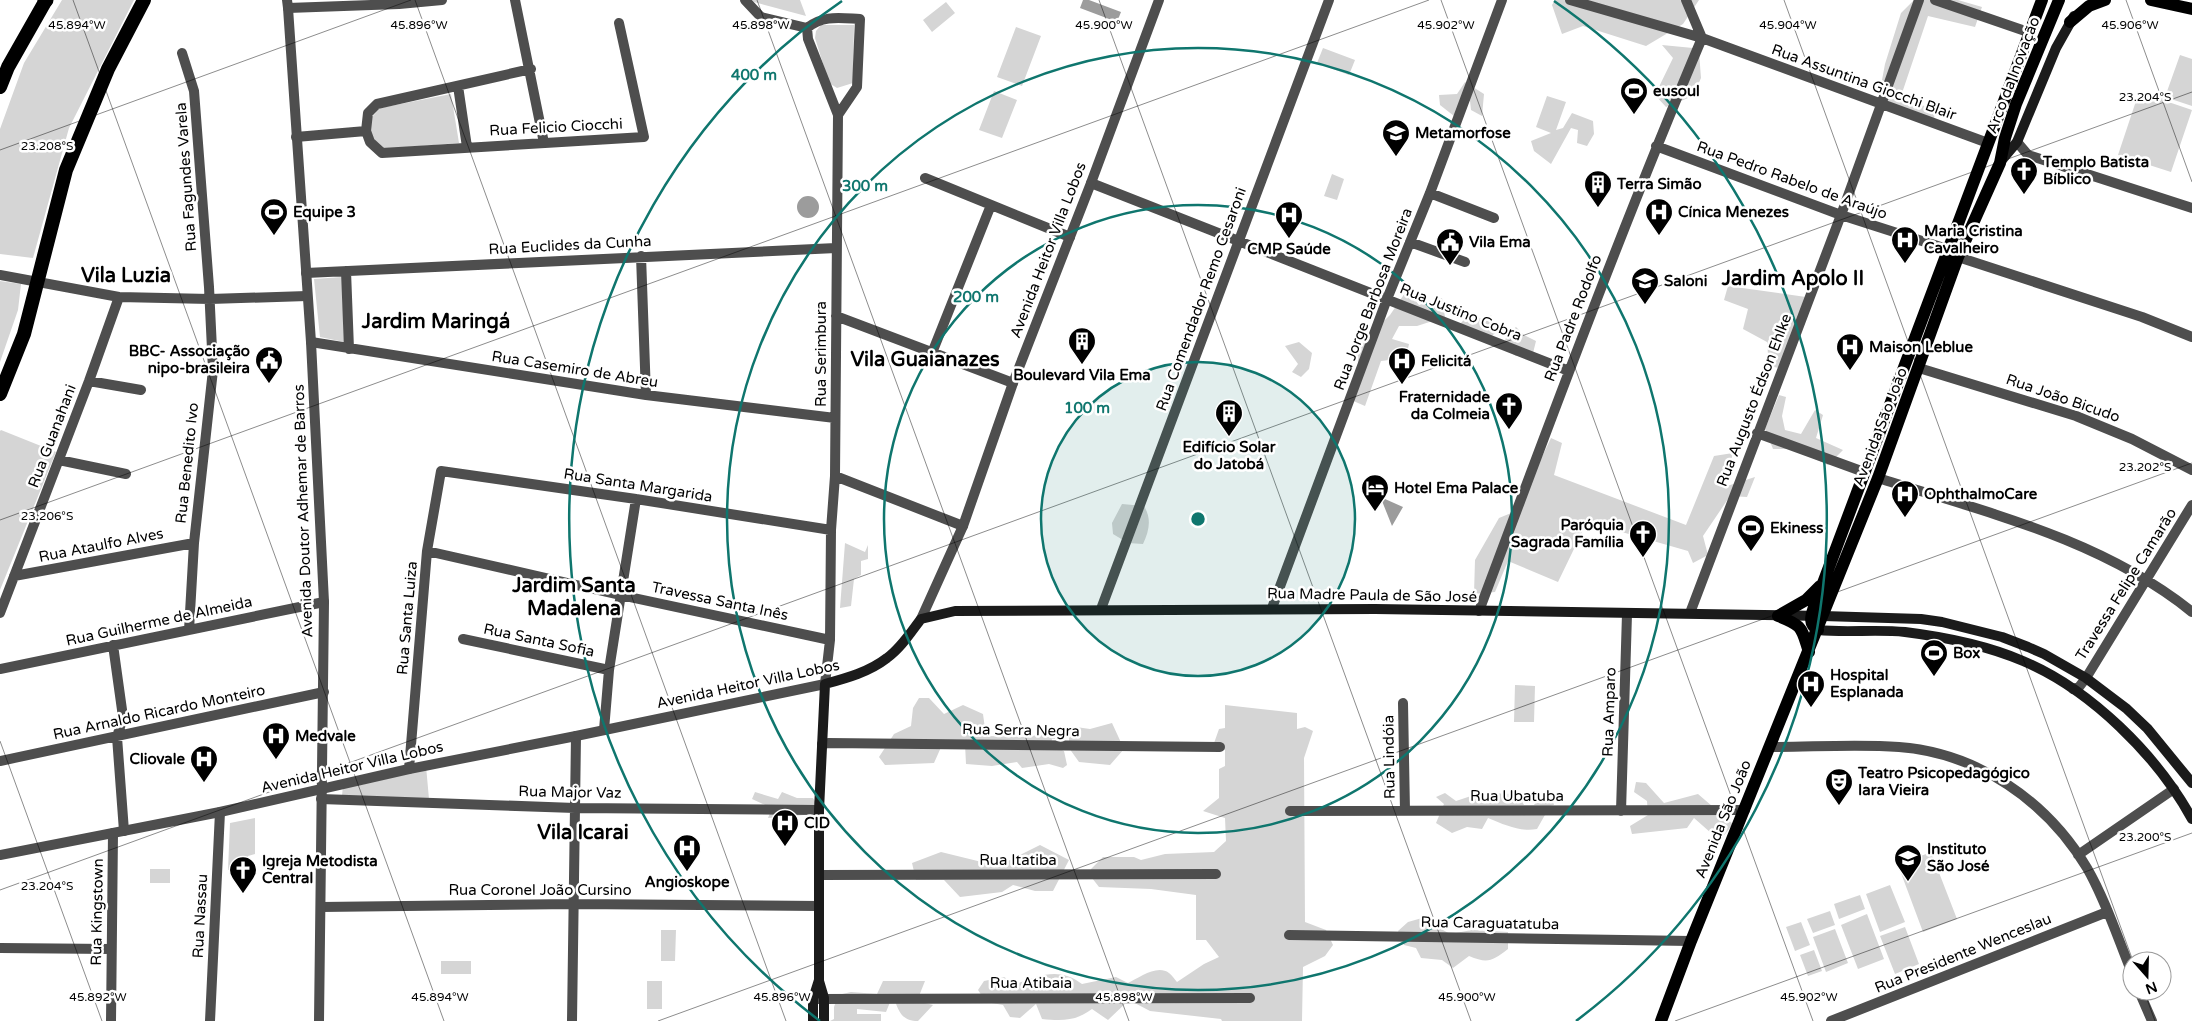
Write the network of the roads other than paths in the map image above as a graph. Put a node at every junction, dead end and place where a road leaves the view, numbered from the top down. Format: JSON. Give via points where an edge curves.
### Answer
{"nodes":[{"id":1,"x":46,"y":0,"type":"edge"},
{"id":2,"x":144,"y":0,"type":"edge"},
{"id":3,"x":442,"y":0,"type":"edge"},
{"id":4,"x":516,"y":0,"type":"edge"},
{"id":5,"x":745,"y":0,"type":"edge"},
{"id":6,"x":1159,"y":0,"type":"edge"},
{"id":7,"x":1329,"y":0,"type":"edge"},
{"id":8,"x":1502,"y":0,"type":"edge"},
{"id":9,"x":1570,"y":0,"type":"edge"},
{"id":10,"x":1686,"y":0,"type":"edge"},
{"id":11,"x":1919,"y":0,"type":"edge"},
{"id":12,"x":1935,"y":0,"type":"edge"},
{"id":13,"x":2042,"y":0,"type":"edge"},
{"id":14,"x":2059,"y":0,"type":"edge"},
{"id":15,"x":2094,"y":0,"type":"edge"},
{"id":16,"x":2105,"y":0,"type":"edge"},
{"id":17,"x":2150,"y":0,"type":"edge"},
{"id":18,"x":399,"y":2,"type":"edge"},
{"id":19,"x":287,"y":4,"type":"edge"},
{"id":20,"x":2192,"y":9,"type":"edge"},
{"id":21,"x":2070,"y":22,"type":"junction"},
{"id":22,"x":619,"y":23,"type":"dead end"},
{"id":23,"x":807,"y":28,"type":"junction"},
{"id":24,"x":2031,"y":33,"type":"junction"},
{"id":25,"x":1702,"y":38,"type":"junction"},
{"id":26,"x":182,"y":53,"type":"dead end"},
{"id":27,"x":531,"y":69,"type":"junction"},
{"id":28,"x":458,"y":86,"type":"junction"},
{"id":29,"x":0,"y":87,"type":"edge"},
{"id":30,"x":1880,"y":103,"type":"junction"},
{"id":31,"x":838,"y":115,"type":"junction"},
{"id":32,"x":366,"y":131,"type":"junction"},
{"id":33,"x":296,"y":137,"type":"junction"},
{"id":34,"x":2017,"y":142,"type":"junction"},
{"id":35,"x":544,"y":143,"type":"junction"},
{"id":36,"x":1988,"y":143,"type":"junction"},
{"id":37,"x":1656,"y":146,"type":"junction"},
{"id":38,"x":467,"y":147,"type":"junction"},
{"id":39,"x":2000,"y":163,"type":"junction"},
{"id":40,"x":925,"y":178,"type":"dead end"},
{"id":41,"x":1091,"y":183,"type":"junction"},
{"id":42,"x":1430,"y":193,"type":"junction"},
{"id":43,"x":991,"y":205,"type":"junction"},
{"id":44,"x":2192,"y":208,"type":"edge"},
{"id":45,"x":1840,"y":215,"type":"junction"},
{"id":46,"x":1494,"y":218,"type":"dead end"},
{"id":47,"x":1070,"y":237,"type":"junction"},
{"id":48,"x":1238,"y":241,"type":"junction"},
{"id":49,"x":1410,"y":242,"type":"junction"},
{"id":50,"x":836,"y":248,"type":"junction"},
{"id":51,"x":1947,"y":249,"type":"junction"},
{"id":52,"x":641,"y":256,"type":"junction"},
{"id":53,"x":1958,"y":257,"type":"junction"},
{"id":54,"x":1465,"y":262,"type":"dead end"},
{"id":55,"x":346,"y":271,"type":"junction"},
{"id":56,"x":306,"y":273,"type":"junction"},
{"id":57,"x":0,"y":275,"type":"edge"},
{"id":58,"x":307,"y":296,"type":"junction"},
{"id":59,"x":118,"y":297,"type":"junction"},
{"id":60,"x":1387,"y":299,"type":"junction"},
{"id":61,"x":210,"y":300,"type":"junction"},
{"id":62,"x":836,"y":316,"type":"junction"},
{"id":63,"x":2192,"y":337,"type":"edge"},
{"id":64,"x":311,"y":342,"type":"junction"},
{"id":65,"x":349,"y":349,"type":"junction"},
{"id":66,"x":932,"y":353,"type":"junction"},
{"id":67,"x":1919,"y":368,"type":"junction"},
{"id":68,"x":1569,"y":371,"type":"junction"},
{"id":69,"x":90,"y":381,"type":"junction"},
{"id":70,"x":1013,"y":383,"type":"junction"},
{"id":71,"x":141,"y":390,"type":"dead end"},
{"id":72,"x":0,"y":394,"type":"edge"},
{"id":73,"x":646,"y":395,"type":"junction"},
{"id":74,"x":835,"y":418,"type":"junction"},
{"id":75,"x":1757,"y":433,"type":"junction"},
{"id":76,"x":59,"y":460,"type":"junction"},
{"id":77,"x":2192,"y":470,"type":"edge"},
{"id":78,"x":441,"y":471,"type":"joint"},
{"id":79,"x":1864,"y":472,"type":"junction"},
{"id":80,"x":126,"y":474,"type":"dead end"},
{"id":81,"x":835,"y":476,"type":"junction"},
{"id":82,"x":1878,"y":478,"type":"junction"},
{"id":83,"x":636,"y":498,"type":"junction"},
{"id":84,"x":2192,"y":505,"type":"edge"},
{"id":85,"x":963,"y":526,"type":"junction"},
{"id":86,"x":831,"y":530,"type":"junction"},
{"id":87,"x":194,"y":543,"type":"junction"},
{"id":88,"x":427,"y":551,"type":"junction"},
{"id":89,"x":14,"y":576,"type":"junction"},
{"id":90,"x":2146,"y":579,"type":"junction"},
{"id":91,"x":1823,"y":583,"type":"junction"},
{"id":92,"x":620,"y":595,"type":"junction"},
{"id":93,"x":324,"y":602,"type":"junction"},
{"id":94,"x":1272,"y":608,"type":"junction"},
{"id":95,"x":1101,"y":609,"type":"junction"},
{"id":96,"x":1479,"y":611,"type":"junction"},
{"id":97,"x":2192,"y":612,"type":"edge"},
{"id":98,"x":0,"y":613,"type":"edge"},
{"id":99,"x":1690,"y":613,"type":"junction"},
{"id":100,"x":1627,"y":614,"type":"junction"},
{"id":101,"x":1778,"y":616,"type":"junction"},
{"id":102,"x":1817,"y":616,"type":"junction"},
{"id":103,"x":921,"y":619,"type":"junction"},
{"id":104,"x":189,"y":630,"type":"junction"},
{"id":105,"x":1818,"y":630,"type":"junction"},
{"id":106,"x":463,"y":639,"type":"dead end"},
{"id":107,"x":830,"y":640,"type":"junction"},
{"id":108,"x":114,"y":645,"type":"junction"},
{"id":109,"x":1809,"y":652,"type":"junction"},
{"id":110,"x":0,"y":669,"type":"edge"},
{"id":111,"x":609,"y":670,"type":"junction"},
{"id":112,"x":2086,"y":678,"type":"junction"},
{"id":113,"x":825,"y":684,"type":"junction"},
{"id":114,"x":2073,"y":689,"type":"junction"},
{"id":115,"x":324,"y":692,"type":"junction"},
{"id":116,"x":1403,"y":703,"type":"dead end"},
{"id":117,"x":604,"y":730,"type":"junction"},
{"id":118,"x":576,"y":736,"type":"junction"},
{"id":119,"x":117,"y":737,"type":"junction"},
{"id":120,"x":822,"y":744,"type":"junction"},
{"id":121,"x":1220,"y":747,"type":"dead end"},
{"id":122,"x":1770,"y":747,"type":"junction"},
{"id":123,"x":0,"y":761,"type":"edge"},
{"id":124,"x":409,"y":769,"type":"junction"},
{"id":125,"x":2192,"y":783,"type":"edge"},
{"id":126,"x":2174,"y":789,"type":"junction"},
{"id":127,"x":321,"y":794,"type":"junction"},
{"id":128,"x":575,"y":808,"type":"junction"},
{"id":129,"x":819,"y":810,"type":"junction"},
{"id":130,"x":1745,"y":810,"type":"junction"},
{"id":131,"x":1290,"y":811,"type":"dead end"},
{"id":132,"x":1405,"y":811,"type":"junction"},
{"id":133,"x":1621,"y":811,"type":"junction"},
{"id":134,"x":220,"y":812,"type":"junction"},
{"id":135,"x":2192,"y":819,"type":"edge"},
{"id":136,"x":124,"y":831,"type":"junction"},
{"id":137,"x":113,"y":833,"type":"junction"},
{"id":138,"x":0,"y":855,"type":"edge"},
{"id":139,"x":2078,"y":855,"type":"junction"},
{"id":140,"x":1216,"y":874,"type":"dead end"},
{"id":141,"x":819,"y":875,"type":"junction"},
{"id":142,"x":574,"y":904,"type":"junction"},
{"id":143,"x":819,"y":906,"type":"junction"},
{"id":144,"x":321,"y":907,"type":"junction"},
{"id":145,"x":2107,"y":912,"type":"junction"},
{"id":146,"x":1290,"y":935,"type":"dead end"},
{"id":147,"x":1691,"y":941,"type":"junction"},
{"id":148,"x":0,"y":948,"type":"edge"},
{"id":149,"x":111,"y":949,"type":"junction"},
{"id":150,"x":2123,"y":951,"type":"edge"},
{"id":151,"x":819,"y":980,"type":"junction"},
{"id":152,"x":824,"y":998,"type":"junction"},
{"id":153,"x":1250,"y":998,"type":"dead end"},
{"id":154,"x":813,"y":999,"type":"junction"},
{"id":155,"x":2143,"y":1001,"type":"edge"},
{"id":156,"x":111,"y":1021,"type":"edge"},
{"id":157,"x":210,"y":1021,"type":"edge"},
{"id":158,"x":319,"y":1021,"type":"edge"},
{"id":159,"x":572,"y":1021,"type":"edge"},
{"id":160,"x":813,"y":1021,"type":"edge"},
{"id":161,"x":824,"y":1021,"type":"edge"},
{"id":162,"x":1661,"y":1021,"type":"edge"},
{"id":163,"x":1831,"y":1021,"type":"edge"},
{"id":164,"x":2151,"y":1021,"type":"edge"}],
"edges":[{"from":1,"to":29,"type":"highway"},
{"from":2,"to":72,"type":"highway","via":[[108,70],[66,170],[26,326]]},
{"from":3,"to":18,"type":"street"},
{"from":4,"to":27,"type":"street"},
{"from":5,"to":23,"type":"street","via":[[761,17]]},
{"from":6,"to":41,"type":"street","name":"Avenida Heitor Villa Lobos"},
{"from":7,"to":48,"type":"street","name":"Rua Comendador Remo Cesaroni"},
{"from":8,"to":42,"type":"street","name":"Rua Jorge Barbosa Moreira"},
{"from":9,"to":25,"type":"street","name":"Rua Assuntina Giocchi Blair"},
{"from":10,"to":25,"type":"street"},
{"from":11,"to":30,"type":"street","name":"Rua Augusto Édson Ehlke"},
{"from":12,"to":24,"type":"street"},
{"from":13,"to":24,"type":"main road","name":"Avenida São João"},
{"from":14,"to":39,"type":"main road","name":"Arco da Inovação","via":[[2016,104]]},
{"from":15,"to":21,"type":"main road","name":"Avenida São João"},
{"from":16,"to":21,"type":"main road","via":[[2089,6]]},
{"from":17,"to":20,"type":"main road"},
{"from":18,"to":19,"type":"street"},
{"from":19,"to":33,"type":"street","name":"Avenida Doutor Adhemar de Barros"},
{"from":21,"to":34,"type":"main road","name":"Avenida São João"},
{"from":22,"to":35,"type":"street","name":"Rua Felicio Ciocchi","via":[[644,138]]},
{"from":23,"to":31,"type":"street","name":"Rua Serimbura","via":[[808,39]]},
{"from":23,"to":31,"type":"street","via":[[817,19],[860,19],[857,87]]},
{"from":24,"to":36,"type":"main road","name":"Avenida São João"},
{"from":25,"to":30,"type":"street","name":"Rua Assuntina Giocchi Blair"},
{"from":25,"to":37,"type":"street","name":"Rua Padre Rodolfo"},
{"from":26,"to":61,"type":"street","name":"Rua Fagundes Varela","via":[[194,90]]},
{"from":27,"to":28,"type":"street"},
{"from":27,"to":35,"type":"street"},
{"from":28,"to":32,"type":"street","via":[[377,104],[368,113]]},
{"from":28,"to":38,"type":"street"},
{"from":30,"to":36,"type":"street","name":"Rua Assuntina Giocchi Blair"},
{"from":30,"to":45,"type":"street","name":"Rua Augusto Édson Ehlke"},
{"from":31,"to":50,"type":"street","name":"Rua Serimbura"},
{"from":32,"to":33,"type":"street"},
{"from":32,"to":38,"type":"street","name":"Rua Felicio Ciocchi","via":[[370,142],[382,152]]},
{"from":33,"to":56,"type":"street","name":"Avenida Doutor Adhemar de Barros"},
{"from":34,"to":39,"type":"main road","name":"Avenida São João"},
{"from":34,"to":44,"type":"street","via":[[2028,155]]},
{"from":35,"to":38,"type":"street","name":"Rua Felicio Ciocchi"},
{"from":36,"to":51,"type":"main road","name":"Avenida São João"},
{"from":37,"to":45,"type":"street","name":"Rua Pedro Rabelo de Araújo"},
{"from":37,"to":68,"type":"street","name":"Rua Padre Rodolfo"},
{"from":39,"to":53,"type":"main road","name":"Avenida São João"},
{"from":40,"to":43,"type":"street"},
{"from":41,"to":47,"type":"street","name":"Avenida Heitor Villa Lobos"},
{"from":41,"to":48,"type":"street","name":"Rua Justino Cobra"},
{"from":42,"to":46,"type":"street"},
{"from":42,"to":49,"type":"street","name":"Rua Jorge Barbosa Moreira"},
{"from":43,"to":47,"type":"street"},
{"from":43,"to":66,"type":"street"},
{"from":45,"to":51,"type":"street","name":"Rua Pedro Rabelo de Araújo"},
{"from":45,"to":75,"type":"street","name":"Rua Augusto Édson Ehlke"},
{"from":47,"to":70,"type":"street","name":"Avenida Heitor Villa Lobos"},
{"from":48,"to":60,"type":"street","name":"Rua Justino Cobra"},
{"from":48,"to":95,"type":"street","name":"Rua Comendador Remo Cesaroni"},
{"from":49,"to":54,"type":"street"},
{"from":49,"to":60,"type":"street","name":"Rua Jorge Barbosa Moreira"},
{"from":50,"to":52,"type":"street","name":"Rua Euclides da Cunha"},
{"from":50,"to":62,"type":"street","name":"Rua Serimbura"},
{"from":51,"to":79,"type":"main road","name":"Avenida São João"},
{"from":52,"to":55,"type":"street","name":"Rua Euclides da Cunha"},
{"from":52,"to":73,"type":"street"},
{"from":53,"to":63,"type":"street","via":[[2142,317]]},
{"from":53,"to":67,"type":"main road","name":"Avenida São João"},
{"from":55,"to":56,"type":"street","name":"Rua Euclides da Cunha"},
{"from":55,"to":65,"type":"street"},
{"from":56,"to":58,"type":"street","name":"Avenida Doutor Adhemar de Barros"},
{"from":57,"to":59,"type":"street"},
{"from":58,"to":61,"type":"street"},
{"from":58,"to":64,"type":"street","name":"Avenida Doutor Adhemar de Barros"},
{"from":59,"to":61,"type":"street"},
{"from":59,"to":69,"type":"street","name":"Rua Guanahani"},
{"from":60,"to":68,"type":"street","name":"Rua Justino Cobra"},
{"from":60,"to":94,"type":"street","name":"Rua Jorge Barbosa Moreira"},
{"from":61,"to":87,"type":"street","name":"Rua Benedito Ivo","via":[[213,370]]},
{"from":62,"to":66,"type":"street"},
{"from":62,"to":74,"type":"street","name":"Rua Serimbura"},
{"from":64,"to":65,"type":"street","name":"Rua Casemiro de Abreu"},
{"from":64,"to":93,"type":"street","name":"Avenida Doutor Adhemar de Barros"},
{"from":65,"to":73,"type":"street","name":"Rua Casemiro de Abreu"},
{"from":66,"to":70,"type":"street"},
{"from":67,"to":77,"type":"street","name":"Rua João Bicudo","via":[[2076,416],[2132,439]]},
{"from":67,"to":82,"type":"main road","name":"Avenida São João"},
{"from":68,"to":96,"type":"street","name":"Rua Padre Rodolfo"},
{"from":69,"to":71,"type":"street"},
{"from":69,"to":76,"type":"street","name":"Rua Guanahani"},
{"from":70,"to":85,"type":"street","name":"Avenida Heitor Villa Lobos"},
{"from":73,"to":74,"type":"street","name":"Rua Casemiro de Abreu"},
{"from":74,"to":81,"type":"street","name":"Rua Serimbura"},
{"from":75,"to":79,"type":"street"},
{"from":75,"to":99,"type":"street","name":"Rua Augusto Édson Ehlke"},
{"from":76,"to":80,"type":"street"},
{"from":76,"to":89,"type":"street","name":"Rua Guanahani"},
{"from":78,"to":83,"type":"street","name":"Rua Santa Margarida"},
{"from":78,"to":88,"type":"street","name":"Rua Santa Luiza"},
{"from":79,"to":91,"type":"main road","name":"Avenida São João"},
{"from":81,"to":85,"type":"street"},
{"from":81,"to":86,"type":"street","name":"Rua Serimbura"},
{"from":82,"to":90,"type":"street","via":[[2009,519],[2088,550]]},
{"from":82,"to":102,"type":"main road","name":"Avenida São João"},
{"from":83,"to":86,"type":"street","name":"Rua Santa Margarida"},
{"from":83,"to":92,"type":"street"},
{"from":84,"to":90,"type":"street","name":"Travessa Felipe Camarão"},
{"from":85,"to":103,"type":"street","name":"Avenida Heitor Villa Lobos"},
{"from":86,"to":107,"type":"street","name":"Rua Serimbura"},
{"from":87,"to":89,"type":"street","name":"Rua Ataulfo Alves"},
{"from":87,"to":104,"type":"street","name":"Rua Benedito Ivo"},
{"from":88,"to":92,"type":"street","name":"Travessa Santa Inês"},
{"from":88,"to":124,"type":"street","name":"Rua Santa Luiza"},
{"from":89,"to":98,"type":"street","name":"Rua Guanahani"},
{"from":90,"to":97,"type":"street"},
{"from":90,"to":112,"type":"street","name":"Travessa Felipe Camarão"},
{"from":91,"to":101,"type":"main road","via":[[1806,600]]},
{"from":91,"to":102,"type":"main road","name":"Avenida São João"},
{"from":92,"to":107,"type":"street","name":"Travessa Santa Inês"},
{"from":92,"to":111,"type":"street"},
{"from":93,"to":104,"type":"street","name":"Rua Guilherme de Almeida"},
{"from":93,"to":115,"type":"street","name":"Avenida Doutor Adhemar de Barros"},
{"from":94,"to":95,"type":"main road","name":"Rua Madre Paula de São José"},
{"from":94,"to":96,"type":"main road","name":"Rua Madre Paula de São José"},
{"from":95,"to":103,"type":"main road","name":"Rua Madre Paula de São José","via":[[955,611]]},
{"from":96,"to":100,"type":"main road","name":"Rua Madre Paula de São José"},
{"from":99,"to":100,"type":"main road","name":"Rua Madre Paula de São José"},
{"from":99,"to":101,"type":"main road","name":"Rua Madre Paula de São José"},
{"from":100,"to":133,"type":"street","name":"Rua Amparo"},
{"from":101,"to":102,"type":"main road","name":"Rua Madre Paula de São José"},
{"from":101,"to":109,"type":"main road","via":[[1800,628]]},
{"from":102,"to":105,"type":"main road","name":"Avenida São João"},
{"from":102,"to":112,"type":"main road","name":"Rua Madre Paula de São José","via":[[1921,619],[1963,626],[2044,654]]},
{"from":103,"to":113,"type":"main road","name":"Avenida Heitor Villa Lobos","via":[[888,658],[857,675]]},
{"from":104,"to":108,"type":"street","name":"Rua Guilherme de Almeida"},
{"from":105,"to":109,"type":"main road","name":"Avenida São João"},
{"from":105,"to":114,"type":"main road","via":[[1904,632],[1963,642],[2022,660]]},
{"from":106,"to":111,"type":"street","name":"Rua Santa Sofia"},
{"from":107,"to":113,"type":"street","name":"Rua Serimbura"},
{"from":108,"to":110,"type":"street","name":"Rua Guilherme de Almeida"},
{"from":108,"to":119,"type":"street","via":[[123,717]]},
{"from":109,"to":122,"type":"main road","name":"Avenida São João"},
{"from":111,"to":117,"type":"street"},
{"from":112,"to":114,"type":"street","name":"Travessa Felipe Camarão"},
{"from":112,"to":125,"type":"main road","name":"Rua Madre Paula de São José","via":[[2127,709]]},
{"from":113,"to":117,"type":"street","name":"Avenida Heitor Villa Lobos"},
{"from":113,"to":120,"type":"main road"},
{"from":114,"to":126,"type":"main road","via":[[2127,735]]},
{"from":115,"to":119,"type":"street","name":"Rua Arnaldo Ricardo Monteiro"},
{"from":115,"to":127,"type":"street","name":"Avenida Doutor Adhemar de Barros"},
{"from":116,"to":132,"type":"street","name":"Rua Lindóia"},
{"from":117,"to":118,"type":"street","name":"Avenida Heitor Villa Lobos"},
{"from":118,"to":124,"type":"street","name":"Avenida Heitor Villa Lobos"},
{"from":118,"to":128,"type":"street"},
{"from":119,"to":123,"type":"street","name":"Rua Arnaldo Ricardo Monteiro"},
{"from":119,"to":136,"type":"street"},
{"from":120,"to":121,"type":"street","name":"Rua Serra Negra"},
{"from":120,"to":129,"type":"main road"},
{"from":122,"to":130,"type":"main road","name":"Avenida São João"},
{"from":122,"to":139,"type":"street","via":[[1899,747],[1970,764],[2032,802]]},
{"from":124,"to":127,"type":"street","name":"Avenida Heitor Villa Lobos"},
{"from":126,"to":135,"type":"main road"},
{"from":126,"to":139,"type":"street"},
{"from":127,"to":128,"type":"street","name":"Rua Major Vaz"},
{"from":127,"to":134,"type":"street","name":"Avenida Heitor Villa Lobos"},
{"from":127,"to":144,"type":"street","name":"Avenida Doutor Adhemar de Barros"},
{"from":128,"to":129,"type":"street","name":"Rua Major Vaz"},
{"from":128,"to":142,"type":"street"},
{"from":129,"to":141,"type":"main road"},
{"from":130,"to":133,"type":"street","name":"Rua Ubatuba"},
{"from":130,"to":147,"type":"main road","name":"Avenida São João"},
{"from":131,"to":132,"type":"street","name":"Rua Ubatuba"},
{"from":132,"to":133,"type":"street","name":"Rua Ubatuba"},
{"from":134,"to":136,"type":"street","name":"Avenida Heitor Villa Lobos"},
{"from":134,"to":157,"type":"street","name":"Rua Nassau"},
{"from":136,"to":137,"type":"street","name":"Avenida Heitor Villa Lobos"},
{"from":137,"to":138,"type":"street","name":"Avenida Heitor Villa Lobos"},
{"from":137,"to":149,"type":"street","name":"Rua Kingstown"},
{"from":139,"to":145,"type":"street"},
{"from":140,"to":141,"type":"street","name":"Rua Itatiba"},
{"from":141,"to":143,"type":"main road"},
{"from":142,"to":143,"type":"street","name":"Rua Coronel João Cursino"},
{"from":142,"to":144,"type":"street","name":"Rua Coronel João Cursino"},
{"from":142,"to":159,"type":"street"},
{"from":143,"to":151,"type":"main road"},
{"from":144,"to":158,"type":"street","name":"Avenida Doutor Adhemar de Barros"},
{"from":145,"to":150,"type":"street"},
{"from":145,"to":163,"type":"street","name":"Rua Presidente Wenceslau"},
{"from":146,"to":147,"type":"street","name":"Rua Caraguatatuba"},
{"from":147,"to":162,"type":"main road","name":"Avenida São João"},
{"from":148,"to":149,"type":"street"},
{"from":149,"to":156,"type":"street","name":"Rua Kingstown"},
{"from":151,"to":152,"type":"main road"},
{"from":151,"to":154,"type":"main road"},
{"from":152,"to":153,"type":"street","name":"Rua Atibaia"},
{"from":152,"to":154,"type":"street","name":"Rua Atibaia"},
{"from":152,"to":161,"type":"main road"},
{"from":154,"to":160,"type":"main road"},
{"from":155,"to":164,"type":"street"}]}
